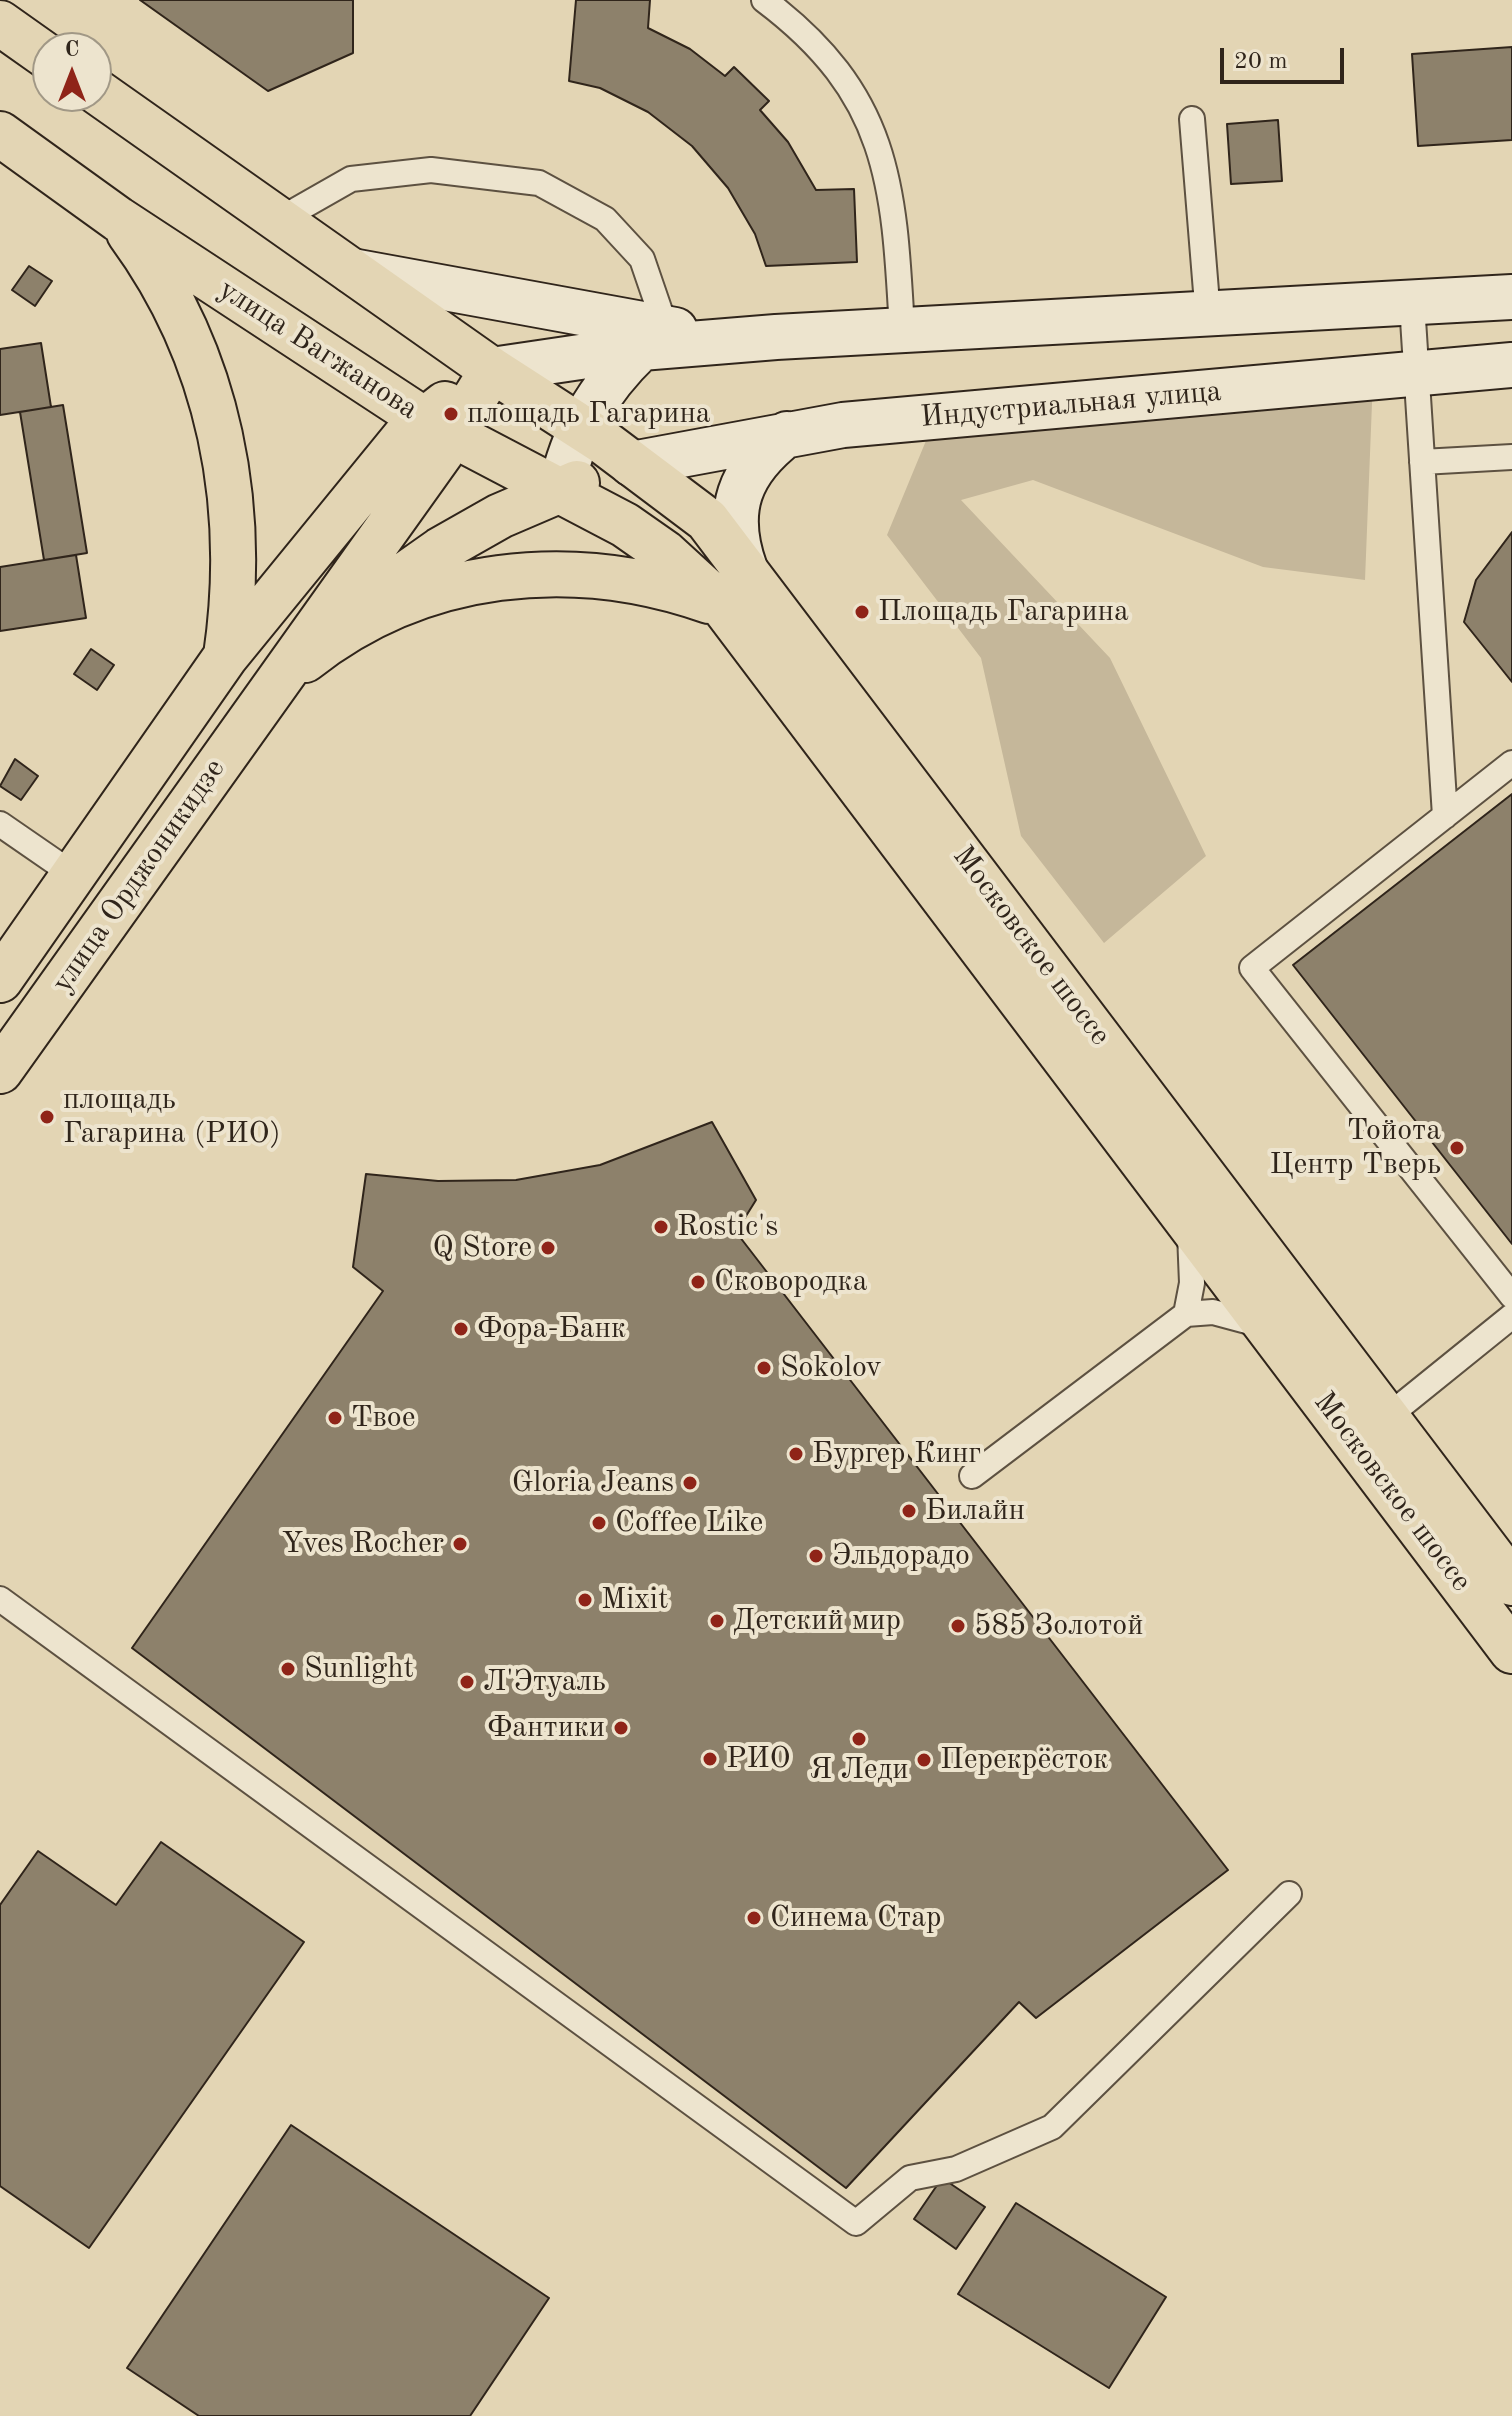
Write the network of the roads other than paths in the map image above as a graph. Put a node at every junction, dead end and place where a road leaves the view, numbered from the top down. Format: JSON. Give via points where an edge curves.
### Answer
{"nodes":[{"id":1,"x":764,"y":0,"type":"edge"},
{"id":2,"x":0,"y":23,"type":"edge"},
{"id":3,"x":32,"y":46,"type":"edge"},
{"id":4,"x":112,"y":102,"type":"edge"},
{"id":5,"x":1192,"y":119,"type":"dead end"},
{"id":6,"x":0,"y":134,"type":"edge"},
{"id":7,"x":118,"y":219,"type":"junction"},
{"id":8,"x":279,"y":220,"type":"junction"},
{"id":9,"x":352,"y":271,"type":"junction"},
{"id":10,"x":1512,"y":297,"type":"edge"},
{"id":11,"x":1412,"y":304,"type":"junction"},
{"id":12,"x":1208,"y":316,"type":"junction"},
{"id":13,"x":902,"y":330,"type":"junction"},
{"id":14,"x":654,"y":339,"type":"junction"},
{"id":15,"x":1512,"y":365,"type":"edge"},
{"id":16,"x":492,"y":370,"type":"junction"},
{"id":17,"x":1416,"y":374,"type":"junction"},
{"id":18,"x":579,"y":426,"type":"junction"},
{"id":19,"x":437,"y":428,"type":"junction"},
{"id":20,"x":787,"y":434,"type":"junction"},
{"id":21,"x":1512,"y":457,"type":"edge"},
{"id":22,"x":1422,"y":462,"type":"junction"},
{"id":23,"x":632,"y":464,"type":"junction"},
{"id":24,"x":560,"y":492,"type":"junction"},
{"id":25,"x":745,"y":569,"type":"junction"},
{"id":26,"x":723,"y":606,"type":"junction"},
{"id":27,"x":226,"y":656,"type":"junction"},
{"id":28,"x":278,"y":681,"type":"junction"},
{"id":29,"x":1512,"y":763,"type":"edge"},
{"id":30,"x":1445,"y":816,"type":"junction"},
{"id":31,"x":0,"y":824,"type":"edge"},
{"id":32,"x":74,"y":875,"type":"junction"},
{"id":33,"x":0,"y":980,"type":"edge"},
{"id":34,"x":0,"y":1071,"type":"edge"},
{"id":35,"x":1188,"y":1221,"type":"junction"},
{"id":36,"x":1512,"y":1296,"type":"edge"},
{"id":37,"x":1186,"y":1314,"type":"junction"},
{"id":38,"x":1512,"y":1316,"type":"edge"},
{"id":39,"x":1267,"y":1326,"type":"junction"},
{"id":40,"x":1387,"y":1417,"type":"junction"},
{"id":41,"x":972,"y":1476,"type":"dead end"},
{"id":42,"x":1512,"y":1583,"type":"edge"},
{"id":43,"x":0,"y":1599,"type":"edge"},
{"id":44,"x":1512,"y":1651,"type":"edge"},
{"id":45,"x":1289,"y":1894,"type":"dead end"}],
"edges":[{"from":1,"to":13,"type":"lane","via":[[796,25],[845,80],[874,132],[890,181]]},
{"from":2,"to":3,"type":"main road"},
{"from":4,"to":8,"type":"main road"},
{"from":5,"to":12,"type":"lane"},
{"from":6,"to":7,"type":"main road","name":"улица Вагжанова"},
{"from":7,"to":19,"type":"main road","name":"улица Вагжанова"},
{"from":7,"to":27,"type":"main road","via":[[171,301],[218,419],[234,513],[233,609]]},
{"from":8,"to":9,"type":"main road"},
{"from":8,"to":14,"type":"lane","via":[[351,179],[431,170],[539,183],[605,219],[642,259]]},
{"from":9,"to":14,"type":"street"},
{"from":9,"to":16,"type":"main road"},
{"from":10,"to":11,"type":"street"},
{"from":11,"to":12,"type":"street"},
{"from":11,"to":17,"type":"lane"},
{"from":12,"to":13,"type":"street"},
{"from":13,"to":14,"type":"street","via":[[736,341]]},
{"from":14,"to":16,"type":"street"},
{"from":14,"to":18,"type":"street","via":[[603,389]]},
{"from":15,"to":17,"type":"street","name":"Индустриальная улица"},
{"from":16,"to":18,"type":"main road","name":"Московское шоссе"},
{"from":16,"to":19,"type":"main road"},
{"from":17,"to":20,"type":"street","name":"Индустриальная улица"},
{"from":17,"to":22,"type":"lane"},
{"from":18,"to":23,"type":"main road","name":"Московское шоссе"},
{"from":18,"to":24,"type":"street"},
{"from":19,"to":24,"type":"main road","name":"улица Вагжанова"},
{"from":19,"to":27,"type":"main road","name":"улица Орджоникидзе"},
{"from":19,"to":28,"type":"main road"},
{"from":20,"to":23,"type":"street","name":"Индустриальная улица"},
{"from":20,"to":25,"type":"street","via":[[750,470],[739,493],[735,519]]},
{"from":21,"to":22,"type":"lane"},
{"from":22,"to":30,"type":"lane"},
{"from":23,"to":24,"type":"main road","via":[[597,473]]},
{"from":23,"to":25,"type":"main road","name":"Московское шоссе","via":[[707,520]]},
{"from":24,"to":26,"type":"main road","name":"улица Вагжанова","via":[[625,525]]},
{"from":24,"to":28,"type":"main road","via":[[500,516],[440,550],[383,589]]},
{"from":25,"to":40,"type":"main road","name":"Московское шоссе"},
{"from":26,"to":28,"type":"main road","via":[[621,577],[516,574],[413,599],[365,620]]},
{"from":26,"to":35,"type":"main road","name":"Московское шоссе"},
{"from":27,"to":32,"type":"main road","name":"улица Орджоникидзе"},
{"from":28,"to":34,"type":"main road","name":"улица Орджоникидзе"},
{"from":29,"to":30,"type":"lane"},
{"from":30,"to":36,"type":"lane","via":[[1252,968]]},
{"from":31,"to":32,"type":"lane"},
{"from":32,"to":33,"type":"main road","name":"улица Орджоникидзе"},
{"from":35,"to":37,"type":"lane","via":[[1193,1255]]},
{"from":35,"to":39,"type":"main road","name":"Московское шоссе"},
{"from":37,"to":39,"type":"lane","via":[[1213,1312]]},
{"from":37,"to":41,"type":"lane"},
{"from":38,"to":40,"type":"lane"},
{"from":39,"to":44,"type":"main road","name":"Московское шоссе"},
{"from":40,"to":42,"type":"main road","name":"Московское шоссе"},
{"from":43,"to":45,"type":"lane","via":[[856,2223],[910,2178],[956,2169],[1052,2127]]}]}
